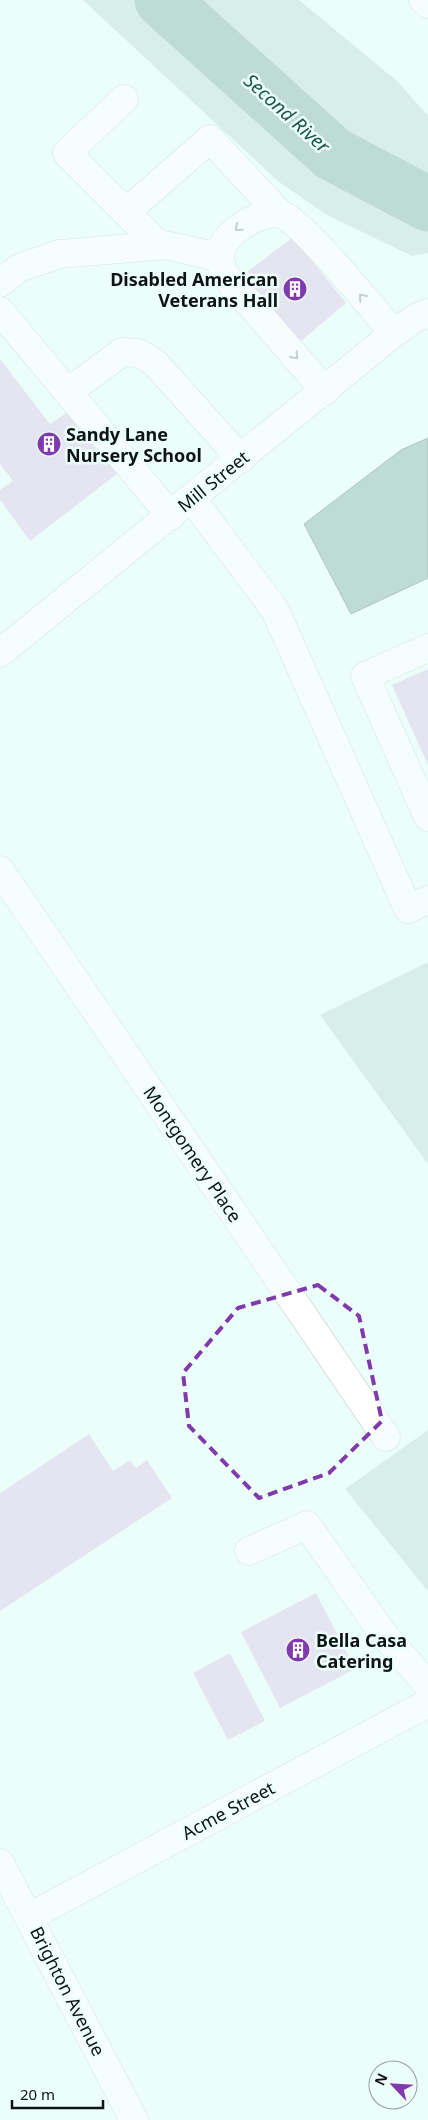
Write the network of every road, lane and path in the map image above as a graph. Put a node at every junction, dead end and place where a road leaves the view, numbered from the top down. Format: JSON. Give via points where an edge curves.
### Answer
{"nodes":[{"id":1,"x":423,"y":0,"type":"edge"},
{"id":2,"x":428,"y":4,"type":"edge"},
{"id":3,"x":124,"y":100,"type":"dead end"},
{"id":4,"x":126,"y":212,"type":"junction"},
{"id":5,"x":280,"y":214,"type":"junction"},
{"id":6,"x":160,"y":246,"type":"junction"},
{"id":7,"x":218,"y":257,"type":"junction"},
{"id":8,"x":0,"y":283,"type":"edge"},
{"id":9,"x":0,"y":311,"type":"edge"},
{"id":10,"x":428,"y":313,"type":"edge"},
{"id":11,"x":394,"y":333,"type":"junction"},
{"id":12,"x":325,"y":391,"type":"junction"},
{"id":13,"x":68,"y":392,"type":"junction"},
{"id":14,"x":241,"y":459,"type":"junction"},
{"id":15,"x":192,"y":499,"type":"junction"},
{"id":16,"x":171,"y":516,"type":"junction"},
{"id":17,"x":428,"y":648,"type":"edge"},
{"id":18,"x":0,"y":653,"type":"edge"},
{"id":19,"x":428,"y":818,"type":"edge"},
{"id":20,"x":0,"y":870,"type":"edge"},
{"id":21,"x":428,"y":900,"type":"edge"},
{"id":22,"x":386,"y":1438,"type":"dead end"},
{"id":23,"x":249,"y":1551,"type":"dead end"},
{"id":24,"x":428,"y":1685,"type":"edge"},
{"id":25,"x":428,"y":1703,"type":"edge"},
{"id":26,"x":0,"y":1863,"type":"edge"},
{"id":27,"x":29,"y":1917,"type":"junction"},
{"id":28,"x":134,"y":2120,"type":"edge"}],
"edges":[{"from":1,"to":2,"type":"street"},
{"from":3,"to":4,"type":"street","via":[[67,153]]},
{"from":4,"to":5,"type":"street","via":[[210,139]]},
{"from":4,"to":6,"type":"street"},
{"from":5,"to":7,"type":"street","one_way":true,"via":[[246,221],[225,240]]},
{"from":11,"to":5,"type":"street","one_way":true,"via":[[304,230]]},
{"from":6,"to":7,"type":"street"},
{"from":6,"to":8,"type":"street","via":[[60,254],[19,268]]},
{"from":7,"to":12,"type":"street","one_way":true,"via":[[224,274]]},
{"from":9,"to":13,"type":"street"},
{"from":10,"to":11,"type":"street","name":"Mill Street"},
{"from":11,"to":12,"type":"street","name":"Mill Street"},
{"from":12,"to":14,"type":"street","name":"Mill Street"},
{"from":13,"to":14,"type":"street","via":[[122,352],[139,353],[155,364]]},
{"from":13,"to":16,"type":"street"},
{"from":14,"to":15,"type":"street","name":"Mill Street"},
{"from":15,"to":16,"type":"street","name":"Mill Street"},
{"from":15,"to":21,"type":"street","via":[[275,610],[408,909]]},
{"from":16,"to":18,"type":"street","name":"Mill Street"},
{"from":17,"to":19,"type":"street","via":[[365,676]]},
{"from":20,"to":22,"type":"street","name":"Montgomery Place"},
{"from":23,"to":24,"type":"street","via":[[307,1525],[384,1635]]},
{"from":25,"to":27,"type":"street","name":"Acme Street"},
{"from":26,"to":27,"type":"street","name":"Brighton Avenue"},
{"from":27,"to":28,"type":"street","name":"Brighton Avenue"}]}
